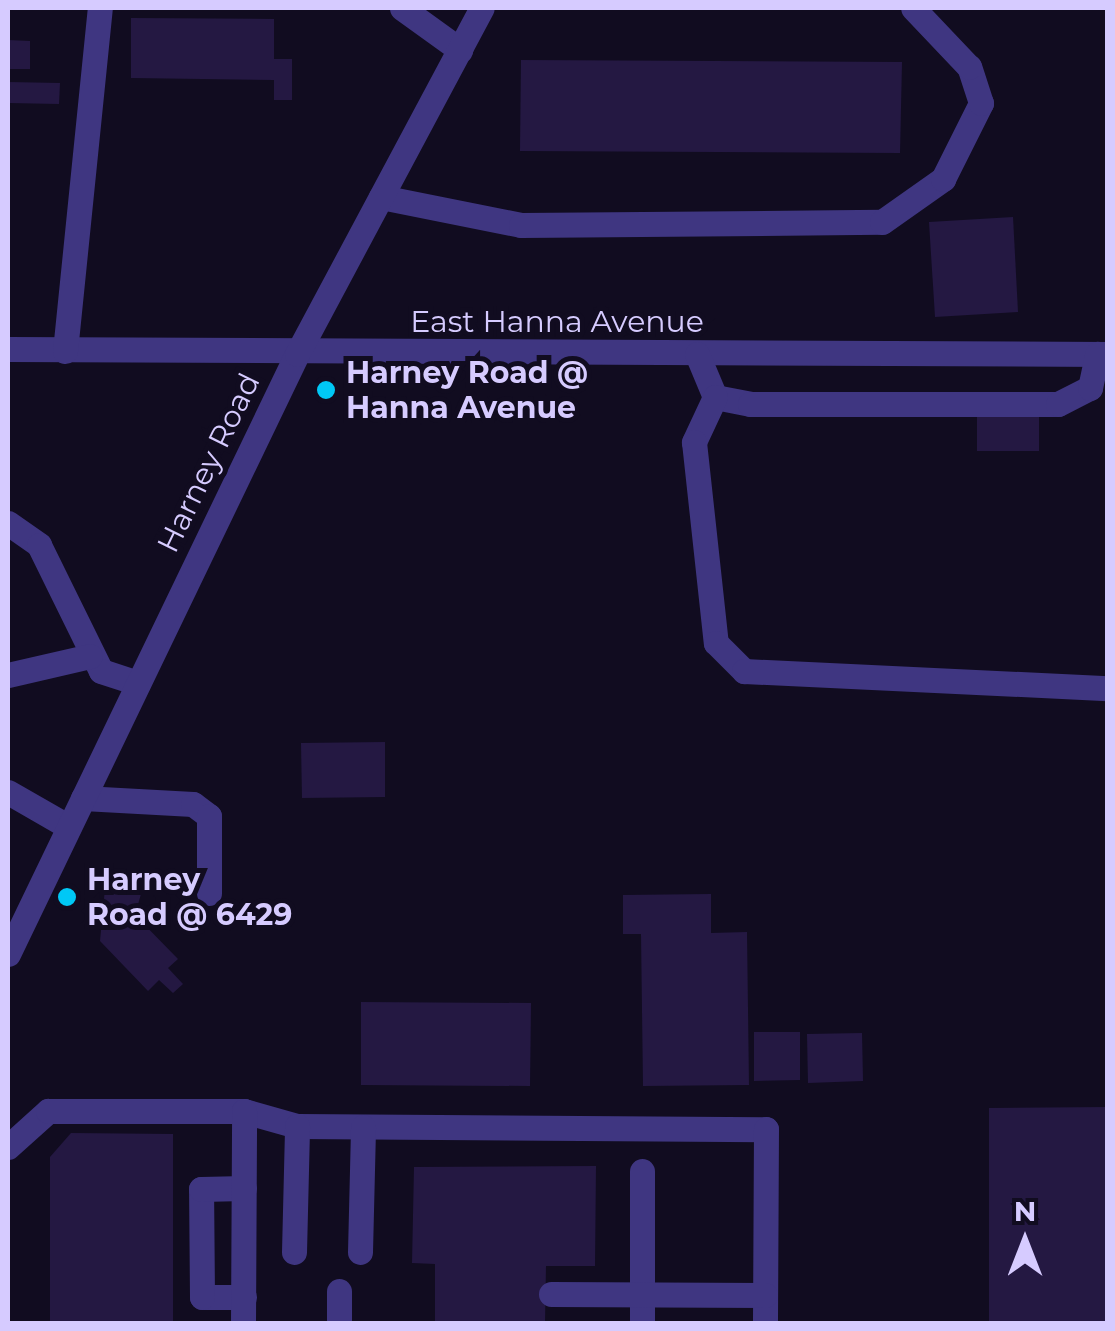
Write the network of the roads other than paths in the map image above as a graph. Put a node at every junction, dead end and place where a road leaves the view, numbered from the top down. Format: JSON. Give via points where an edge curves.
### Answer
{"nodes":[{"id":1,"x":100,"y":8,"type":"edge"},
{"id":2,"x":402,"y":8,"type":"edge"},
{"id":3,"x":482,"y":8,"type":"edge"},
{"id":4,"x":913,"y":8,"type":"edge"},
{"id":5,"x":460,"y":50,"type":"junction"},
{"id":6,"x":381,"y":198,"type":"junction"},
{"id":7,"x":8,"y":349,"type":"edge"},
{"id":8,"x":66,"y":351,"type":"junction"},
{"id":9,"x":297,"y":354,"type":"junction"},
{"id":10,"x":697,"y":354,"type":"junction"},
{"id":11,"x":1102,"y":354,"type":"edge"},
{"id":12,"x":715,"y":397,"type":"junction"},
{"id":13,"x":8,"y":522,"type":"edge"},
{"id":14,"x":90,"y":656,"type":"junction"},
{"id":15,"x":8,"y":675,"type":"edge"},
{"id":16,"x":138,"y":683,"type":"junction"},
{"id":17,"x":1108,"y":688,"type":"edge"},
{"id":18,"x":8,"y":792,"type":"edge"},
{"id":19,"x":82,"y":798,"type":"junction"},
{"id":20,"x":69,"y":827,"type":"junction"},
{"id":21,"x":209,"y":893,"type":"dead end"},
{"id":22,"x":8,"y":954,"type":"edge"},
{"id":23,"x":244,"y":1110,"type":"junction"},
{"id":24,"x":297,"y":1126,"type":"junction"},
{"id":25,"x":363,"y":1126,"type":"junction"},
{"id":26,"x":8,"y":1147,"type":"edge"},
{"id":27,"x":642,"y":1171,"type":"dead end"},
{"id":28,"x":244,"y":1188,"type":"junction"},
{"id":29,"x":294,"y":1252,"type":"dead end"},
{"id":30,"x":360,"y":1252,"type":"dead end"},
{"id":31,"x":339,"y":1291,"type":"dead end"},
{"id":32,"x":552,"y":1294,"type":"dead end"},
{"id":33,"x":642,"y":1295,"type":"junction"},
{"id":34,"x":765,"y":1295,"type":"junction"},
{"id":35,"x":244,"y":1310,"type":"edge"},
{"id":36,"x":339,"y":1324,"type":"edge"},
{"id":37,"x":642,"y":1324,"type":"edge"},
{"id":38,"x":765,"y":1324,"type":"edge"}],
"edges":[{"from":1,"to":8,"type":"street"},
{"from":2,"to":5,"type":"street"},
{"from":3,"to":5,"type":"street","name":"Harney Road"},
{"from":4,"to":6,"type":"street","via":[[969,67],[981,103],[943,178],[882,222],[521,224]]},
{"from":5,"to":6,"type":"street","name":"Harney Road"},
{"from":6,"to":9,"type":"street","name":"Harney Road"},
{"from":7,"to":8,"type":"street","name":"East Hanna Avenue"},
{"from":8,"to":9,"type":"street","name":"East Hanna Avenue"},
{"from":9,"to":10,"type":"street","name":"East Hanna Avenue"},
{"from":9,"to":16,"type":"street","name":"Harney Road"},
{"from":10,"to":11,"type":"street","name":"East Hanna Avenue"},
{"from":10,"to":12,"type":"street"},
{"from":11,"to":12,"type":"street","via":[[1076,399],[750,404]]},
{"from":12,"to":17,"type":"street","via":[[694,442],[716,643],[744,670]]},
{"from":13,"to":14,"type":"street","via":[[39,545]]},
{"from":14,"to":15,"type":"street"},
{"from":14,"to":16,"type":"street","via":[[101,672]]},
{"from":16,"to":19,"type":"street","name":"Harney Road"},
{"from":18,"to":20,"type":"street"},
{"from":19,"to":20,"type":"street","name":"Harney Road"},
{"from":19,"to":21,"type":"street","via":[[193,804],[209,816]]},
{"from":20,"to":22,"type":"street","name":"Harney Road"},
{"from":23,"to":24,"type":"street"},
{"from":23,"to":26,"type":"street","via":[[48,1110]]},
{"from":23,"to":28,"type":"street"},
{"from":24,"to":25,"type":"street"},
{"from":24,"to":29,"type":"street"},
{"from":25,"to":30,"type":"street"},
{"from":25,"to":34,"type":"street","via":[[766,1129]]},
{"from":27,"to":33,"type":"street"},
{"from":28,"to":35,"type":"street"},
{"from":28,"to":35,"type":"street","via":[[201,1189],[202,1297]]},
{"from":31,"to":36,"type":"street"},
{"from":32,"to":33,"type":"street"},
{"from":33,"to":34,"type":"street"},
{"from":33,"to":37,"type":"street"},
{"from":34,"to":38,"type":"street"}]}
